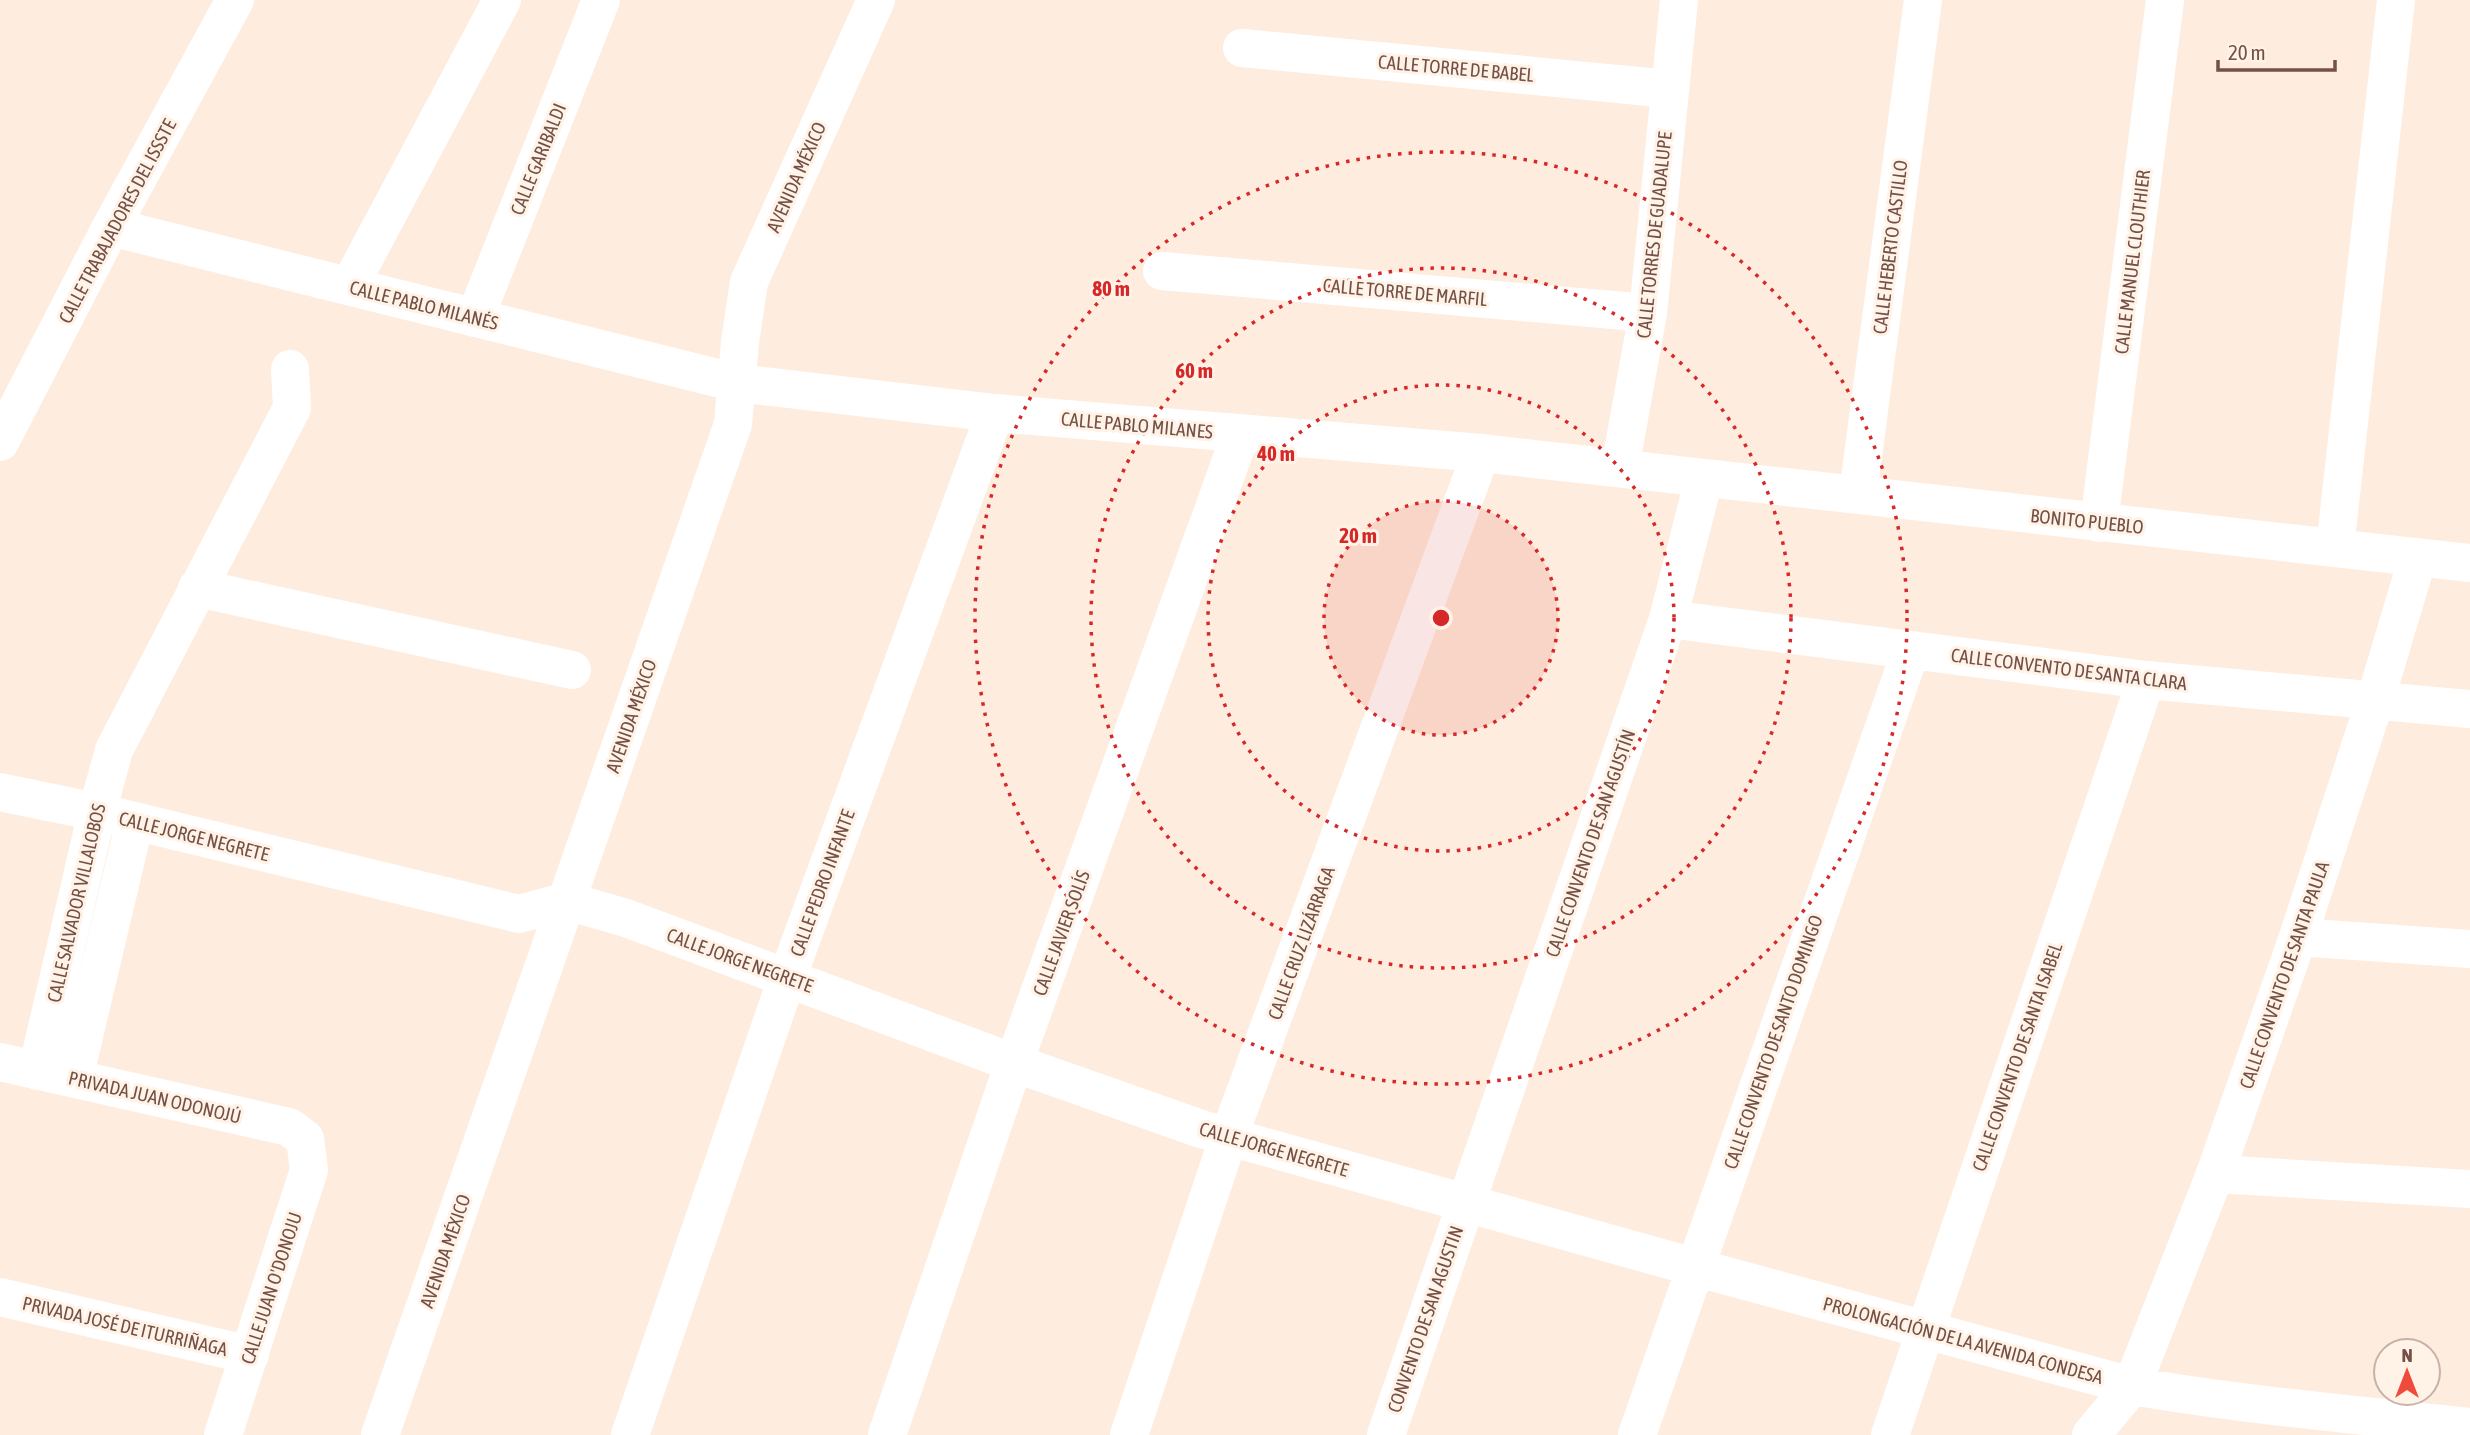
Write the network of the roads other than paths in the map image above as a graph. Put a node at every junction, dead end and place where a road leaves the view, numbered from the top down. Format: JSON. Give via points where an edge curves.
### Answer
{"nodes":[{"id":1,"x":235,"y":0,"type":"edge"},
{"id":2,"x":502,"y":0,"type":"edge"},
{"id":3,"x":601,"y":0,"type":"edge"},
{"id":4,"x":876,"y":0,"type":"edge"},
{"id":5,"x":1679,"y":0,"type":"edge"},
{"id":6,"x":1923,"y":0,"type":"edge"},
{"id":7,"x":2165,"y":0,"type":"edge"},
{"id":8,"x":2396,"y":0,"type":"edge"},
{"id":9,"x":1242,"y":48,"type":"dead end"},
{"id":10,"x":1670,"y":89,"type":"junction"},
{"id":11,"x":111,"y":227,"type":"junction"},
{"id":12,"x":1162,"y":271,"type":"dead end"},
{"id":13,"x":350,"y":285,"type":"junction"},
{"id":14,"x":1648,"y":313,"type":"junction"},
{"id":15,"x":475,"y":318,"type":"junction"},
{"id":16,"x":290,"y":369,"type":"dead end"},
{"id":17,"x":737,"y":383,"type":"junction"},
{"id":18,"x":995,"y":413,"type":"junction"},
{"id":19,"x":1241,"y":433,"type":"junction"},
{"id":20,"x":0,"y":442,"type":"edge"},
{"id":21,"x":1481,"y":453,"type":"junction"},
{"id":22,"x":1620,"y":468,"type":"junction"},
{"id":23,"x":1704,"y":478,"type":"junction"},
{"id":24,"x":1858,"y":494,"type":"junction"},
{"id":25,"x":2099,"y":523,"type":"junction"},
{"id":26,"x":2335,"y":548,"type":"junction"},
{"id":27,"x":2418,"y":557,"type":"junction"},
{"id":28,"x":2470,"y":562,"type":"edge"},
{"id":29,"x":197,"y":588,"type":"junction"},
{"id":30,"x":1668,"y":619,"type":"junction"},
{"id":31,"x":1911,"y":650,"type":"junction"},
{"id":32,"x":572,"y":670,"type":"dead end"},
{"id":33,"x":2146,"y":680,"type":"junction"},
{"id":34,"x":2375,"y":701,"type":"junction"},
{"id":35,"x":2470,"y":709,"type":"edge"},
{"id":36,"x":0,"y":792,"type":"edge"},
{"id":37,"x":97,"y":812,"type":"junction"},
{"id":38,"x":135,"y":821,"type":"junction"},
{"id":39,"x":567,"y":901,"type":"junction"},
{"id":40,"x":2298,"y":937,"type":"junction"},
{"id":41,"x":2470,"y":949,"type":"edge"},
{"id":42,"x":788,"y":978,"type":"junction"},
{"id":43,"x":0,"y":1062,"type":"edge"},
{"id":44,"x":1014,"y":1063,"type":"junction"},
{"id":45,"x":55,"y":1074,"type":"junction"},
{"id":46,"x":1229,"y":1136,"type":"junction"},
{"id":47,"x":305,"y":1139,"type":"joint"},
{"id":48,"x":2215,"y":1174,"type":"junction"},
{"id":49,"x":2470,"y":1189,"type":"edge"},
{"id":50,"x":1465,"y":1203,"type":"junction"},
{"id":51,"x":1694,"y":1268,"type":"junction"},
{"id":52,"x":0,"y":1297,"type":"edge"},
{"id":53,"x":1924,"y":1329,"type":"junction"},
{"id":54,"x":250,"y":1355,"type":"junction"},
{"id":55,"x":2132,"y":1386,"type":"junction"},
{"id":56,"x":2456,"y":1429,"type":"edge"},
{"id":57,"x":223,"y":1435,"type":"edge"},
{"id":58,"x":380,"y":1435,"type":"edge"},
{"id":59,"x":629,"y":1435,"type":"edge"},
{"id":60,"x":887,"y":1435,"type":"edge"},
{"id":61,"x":1129,"y":1435,"type":"edge"},
{"id":62,"x":1386,"y":1435,"type":"edge"},
{"id":63,"x":1637,"y":1435,"type":"edge"},
{"id":64,"x":1889,"y":1435,"type":"edge"},
{"id":65,"x":2091,"y":1435,"type":"edge"}],
"edges":[{"from":1,"to":11,"type":"street","name":"CALLE TRABAJADORES DEL ISSSTE"},
{"from":2,"to":13,"type":"street"},
{"from":3,"to":15,"type":"street","name":"CALLE GARIBALDI"},
{"from":4,"to":17,"type":"street","name":"AVENIDA MÉXICO","via":[[748,282]]},
{"from":5,"to":10,"type":"street","name":"CALLE TORRES DE GUADALUPE"},
{"from":6,"to":24,"type":"street","name":"CALLE HEBERTO CASTILLO"},
{"from":7,"to":25,"type":"street","name":"CALLE MANUEL CLOUTHIER"},
{"from":8,"to":26,"type":"street"},
{"from":9,"to":10,"type":"street","name":"CALLE TORRE DE BABEL"},
{"from":10,"to":14,"type":"street","name":"CALLE TORRES DE GUADALUPE"},
{"from":11,"to":13,"type":"street","name":"CALLE PABLO MILANÉS"},
{"from":11,"to":20,"type":"street","name":"CALLE TRABAJADORES DEL ISSSTE"},
{"from":12,"to":14,"type":"street","name":"CALLE TORRE DE MARFIL"},
{"from":13,"to":15,"type":"street","name":"CALLE PABLO MILANÉS"},
{"from":14,"to":22,"type":"street","name":"CALLE TORRES DE GUADALUPE"},
{"from":15,"to":17,"type":"street","name":"CALLE PABLO MILANÉS"},
{"from":16,"to":29,"type":"street","name":"CALLE SALVADOR VILLALOBOS","via":[[292,408]]},
{"from":17,"to":18,"type":"street","name":"CALLE PABLO MILANES"},
{"from":17,"to":39,"type":"street","name":"AVENIDA MÉXICO","via":[[733,424]]},
{"from":18,"to":19,"type":"street","name":"CALLE PABLO MILANES"},
{"from":18,"to":42,"type":"street","name":"CALLE PEDRO INFANTE"},
{"from":19,"to":21,"type":"street","name":"CALLE PABLO MILANES"},
{"from":19,"to":44,"type":"street","name":"CALLE JAVIER SOLÍS"},
{"from":21,"to":22,"type":"street","name":"CALLE PABLO MILANES"},
{"from":21,"to":46,"type":"street","name":"CALLE CRUZ LIZÁRRAGA"},
{"from":22,"to":23,"type":"street","name":"CALLE PABLO MILANES"},
{"from":23,"to":24,"type":"street","name":"BONITO PUEBLO"},
{"from":23,"to":30,"type":"street","name":"CALLE CONVENTO DE SAN AGUSTÍN"},
{"from":24,"to":25,"type":"street","name":"BONITO PUEBLO"},
{"from":25,"to":26,"type":"street","name":"BONITO PUEBLO"},
{"from":26,"to":27,"type":"street","name":"BONITO PUEBLO"},
{"from":27,"to":28,"type":"street","name":"BONITO PUEBLO"},
{"from":27,"to":34,"type":"street","name":"CALLE CONVENTO DE SANTA PAULA"},
{"from":29,"to":32,"type":"street"},
{"from":29,"to":37,"type":"street","name":"CALLE SALVADOR VILLALOBOS","via":[[114,750]]},
{"from":30,"to":31,"type":"street","name":"CALLE CONVENTO DE SANTA CLARA"},
{"from":30,"to":50,"type":"street","name":"CALLE CONVENTO DE SAN AGUSTÍN"},
{"from":31,"to":33,"type":"street","name":"CALLE CONVENTO DE SANTA CLARA"},
{"from":31,"to":51,"type":"street","name":"CALLE CONVENTO DE SANTO DOMINGO"},
{"from":33,"to":34,"type":"street","name":"CALLE CONVENTO DE SANTA CLARA"},
{"from":33,"to":53,"type":"street","name":"CALLE CONVENTO DE SANTA ISABEL"},
{"from":34,"to":35,"type":"street","name":"CALLE CONVENTO DE SANTA CLARA"},
{"from":34,"to":40,"type":"street","name":"CALLE CONVENTO DE SANTA PAULA"},
{"from":36,"to":37,"type":"street","name":"CALLE JORGE NEGRETE"},
{"from":37,"to":38,"type":"street","name":"CALLE JORGE NEGRETE"},
{"from":37,"to":45,"type":"street","name":"CALLE SALVADOR VILLALOBOS"},
{"from":38,"to":39,"type":"street","name":"CALLE JORGE NEGRETE","via":[[519,914]]},
{"from":38,"to":45,"type":"street","name":"CALLE SALVADOR VILLALOBOS"},
{"from":39,"to":42,"type":"street","name":"CALLE JORGE NEGRETE"},
{"from":39,"to":58,"type":"street","name":"AVENIDA MÉXICO"},
{"from":40,"to":41,"type":"street"},
{"from":40,"to":48,"type":"street","name":"CALLE CONVENTO DE SANTA PAULA"},
{"from":42,"to":44,"type":"street","name":"CALLE JORGE NEGRETE"},
{"from":42,"to":59,"type":"street","name":"CALLE PEDRO INFANTE"},
{"from":43,"to":45,"type":"street","name":"PRIVADA JUAN ODONOJÚ"},
{"from":44,"to":46,"type":"street","name":"CALLE JORGE NEGRETE"},
{"from":44,"to":60,"type":"street","name":"CALLE JAVIER SOLÍS"},
{"from":45,"to":47,"type":"street","name":"PRIVADA JUAN ODONOJÚ","via":[[289,1127]]},
{"from":46,"to":50,"type":"street","name":"CALLE JORGE NEGRETE"},
{"from":46,"to":61,"type":"street","name":"CALLE CRUZ LIZÁRRAGA"},
{"from":47,"to":54,"type":"street","name":"CALLE JUAN O'DONOJU","via":[[309,1170]]},
{"from":48,"to":49,"type":"street"},
{"from":48,"to":55,"type":"street","name":"CALLE CONVENTO DE SANTA PAULA"},
{"from":50,"to":51,"type":"street","name":"PROLONGACIÓN DE LA AVENIDA CONDESA"},
{"from":50,"to":62,"type":"street","name":"CONVENTO DE SAN AGUSTIN"},
{"from":51,"to":53,"type":"street","name":"PROLONGACIÓN DE LA AVENIDA CONDESA"},
{"from":51,"to":63,"type":"street","name":"CALLE CONVENTO DE SANTO DOMINGO"},
{"from":52,"to":54,"type":"street","name":"PRIVADA JOSÉ DE ITURRIÑAGA"},
{"from":53,"to":55,"type":"street","name":"PROLONGACIÓN DE LA AVENIDA CONDESA"},
{"from":53,"to":64,"type":"street","name":"CALLE CONVENTO DE SANTA ISABEL"},
{"from":54,"to":57,"type":"street","name":"CALLE JUAN O'DONOJU"},
{"from":55,"to":56,"type":"street","name":"PROLONGACIÓN DE LA AVENIDA CONDESA"},
{"from":55,"to":65,"type":"street","name":"CALLE CONVENTO DE SANTA PAULA"}]}
